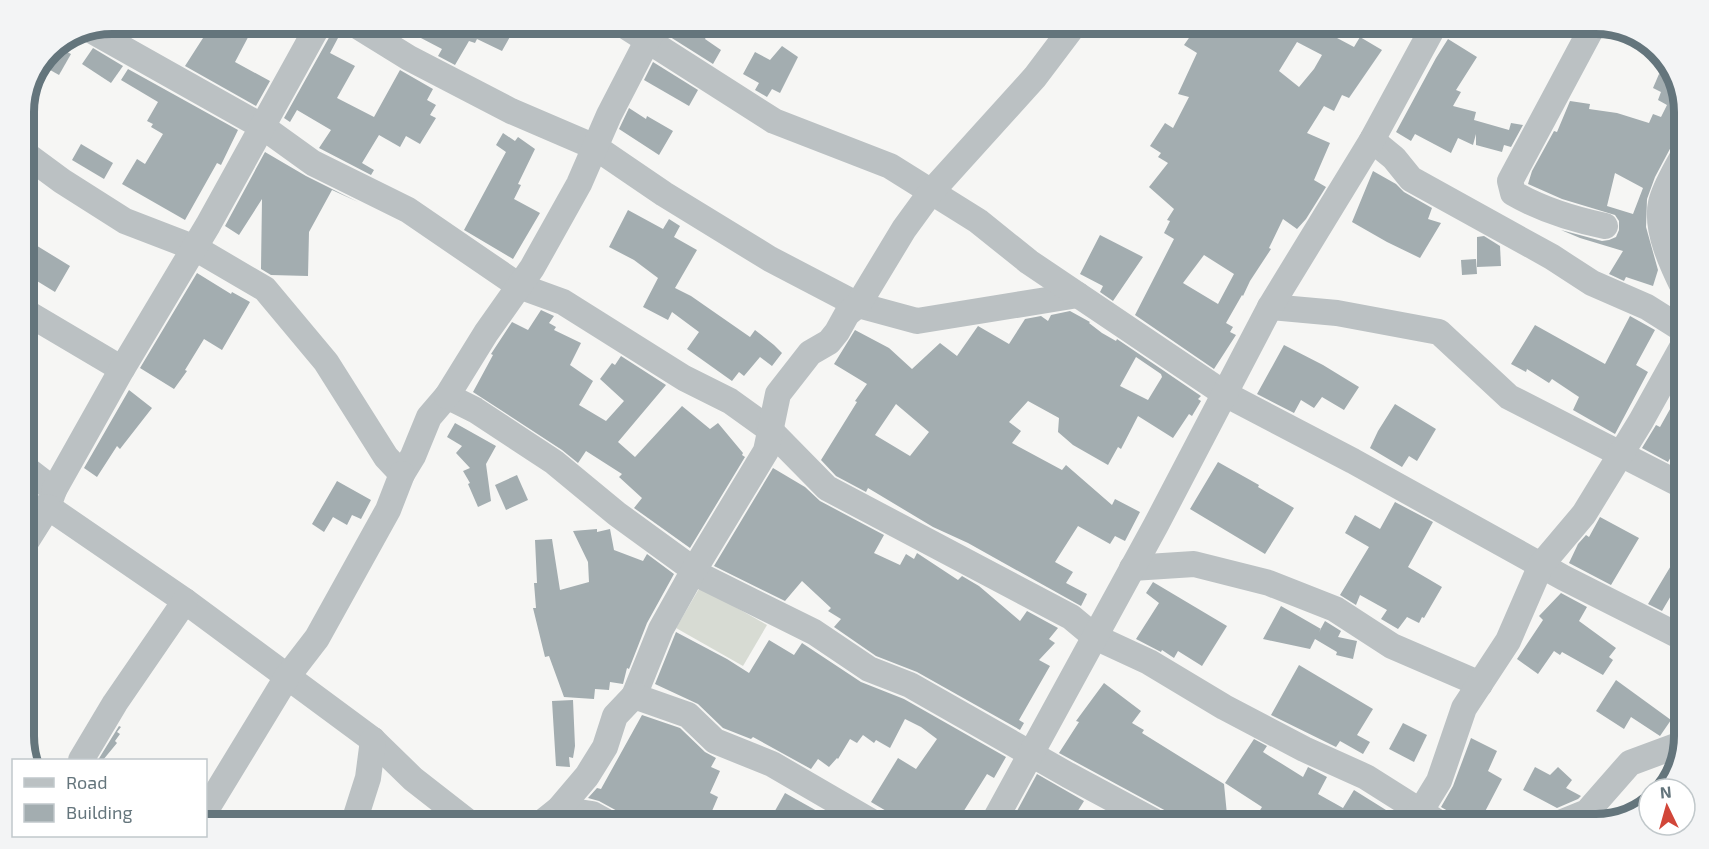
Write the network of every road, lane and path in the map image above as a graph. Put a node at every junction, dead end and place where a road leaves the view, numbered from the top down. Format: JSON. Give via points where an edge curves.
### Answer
{"nodes":[{"id":1,"x":314,"y":34,"type":"edge"},
{"id":2,"x":370,"y":34,"type":"edge"},
{"id":3,"x":651,"y":34,"type":"edge"},
{"id":4,"x":655,"y":34,"type":"edge"},
{"id":5,"x":1068,"y":34,"type":"edge"},
{"id":6,"x":1430,"y":34,"type":"edge"},
{"id":7,"x":1589,"y":34,"type":"edge"},
{"id":8,"x":100,"y":36,"type":"edge"},
{"id":9,"x":263,"y":127,"type":"junction"},
{"id":10,"x":1372,"y":140,"type":"junction"},
{"id":11,"x":595,"y":147,"type":"junction"},
{"id":12,"x":35,"y":161,"type":"edge"},
{"id":13,"x":1674,"y":175,"type":"edge"},
{"id":14,"x":931,"y":192,"type":"junction"},
{"id":15,"x":1605,"y":226,"type":"dead end"},
{"id":16,"x":195,"y":248,"type":"junction"},
{"id":17,"x":1674,"y":267,"type":"edge"},
{"id":18,"x":519,"y":286,"type":"junction"},
{"id":19,"x":1078,"y":295,"type":"junction"},
{"id":20,"x":858,"y":305,"type":"junction"},
{"id":21,"x":1270,"y":307,"type":"junction"},
{"id":22,"x":35,"y":318,"type":"edge"},
{"id":23,"x":1674,"y":324,"type":"edge"},
{"id":24,"x":1674,"y":362,"type":"edge"},
{"id":25,"x":122,"y":369,"type":"junction"},
{"id":26,"x":1225,"y":394,"type":"junction"},
{"id":27,"x":447,"y":396,"type":"junction"},
{"id":28,"x":769,"y":429,"type":"junction"},
{"id":29,"x":1620,"y":452,"type":"junction"},
{"id":30,"x":402,"y":474,"type":"junction"},
{"id":31,"x":35,"y":480,"type":"edge"},
{"id":32,"x":1674,"y":481,"type":"edge"},
{"id":33,"x":51,"y":498,"type":"junction"},
{"id":34,"x":35,"y":526,"type":"edge"},
{"id":35,"x":1541,"y":565,"type":"junction"},
{"id":36,"x":1132,"y":568,"type":"junction"},
{"id":37,"x":694,"y":570,"type":"junction"},
{"id":38,"x":185,"y":601,"type":"junction"},
{"id":39,"x":1674,"y":633,"type":"edge"},
{"id":40,"x":1095,"y":637,"type":"junction"},
{"id":41,"x":287,"y":676,"type":"junction"},
{"id":42,"x":1480,"y":684,"type":"junction"},
{"id":43,"x":634,"y":696,"type":"junction"},
{"id":44,"x":373,"y":740,"type":"junction"},
{"id":45,"x":1674,"y":746,"type":"edge"},
{"id":46,"x":1031,"y":753,"type":"junction"},
{"id":47,"x":82,"y":759,"type":"edge"},
{"id":48,"x":207,"y":808,"type":"edge"},
{"id":49,"x":357,"y":814,"type":"edge"},
{"id":50,"x":458,"y":814,"type":"edge"},
{"id":51,"x":552,"y":814,"type":"edge"},
{"id":52,"x":858,"y":814,"type":"edge"},
{"id":53,"x":998,"y":814,"type":"edge"},
{"id":54,"x":1141,"y":814,"type":"edge"},
{"id":55,"x":1410,"y":814,"type":"edge"},
{"id":56,"x":1419,"y":814,"type":"edge"},
{"id":57,"x":1582,"y":814,"type":"edge"}],
"edges":[{"from":1,"to":9,"type":"street"},
{"from":2,"to":11,"type":"street","via":[[511,111]]},
{"from":3,"to":11,"type":"street"},
{"from":4,"to":14,"type":"street","via":[[774,121],[890,166]]},
{"from":5,"to":14,"type":"street","via":[[1035,77]]},
{"from":6,"to":10,"type":"street"},
{"from":7,"to":15,"type":"street","via":[[1510,181],[1513,193],[1533,204]]},
{"from":8,"to":9,"type":"street"},
{"from":9,"to":16,"type":"street"},
{"from":9,"to":18,"type":"street","via":[[313,163],[408,210]]},
{"from":10,"to":21,"type":"street"},
{"from":10,"to":23,"type":"street","via":[[1411,179],[1552,257],[1592,284],[1647,307]]},
{"from":11,"to":18,"type":"street","via":[[579,184]]},
{"from":11,"to":20,"type":"street","via":[[770,259]]},
{"from":12,"to":16,"type":"street","via":[[125,221]]},
{"from":13,"to":17,"type":"street","via":[[1661,202],[1659,226]]},
{"from":14,"to":19,"type":"street","via":[[978,221]]},
{"from":14,"to":20,"type":"street"},
{"from":16,"to":25,"type":"street"},
{"from":16,"to":30,"type":"street","via":[[265,289],[326,362],[386,458]]},
{"from":18,"to":27,"type":"street"},
{"from":18,"to":28,"type":"street","via":[[563,302],[684,378],[730,401]]},
{"from":19,"to":20,"type":"street","via":[[917,321]]},
{"from":19,"to":26,"type":"street"},
{"from":20,"to":28,"type":"street","via":[[829,342],[810,353],[778,394]]},
{"from":21,"to":26,"type":"street"},
{"from":21,"to":29,"type":"street","via":[[1337,313],[1439,332],[1509,397]]},
{"from":22,"to":25,"type":"street"},
{"from":24,"to":29,"type":"street"},
{"from":25,"to":33,"type":"street"},
{"from":26,"to":35,"type":"street"},
{"from":26,"to":36,"type":"street"},
{"from":27,"to":30,"type":"street","via":[[429,417]]},
{"from":27,"to":37,"type":"street","via":[[554,462]]},
{"from":28,"to":37,"type":"street","via":[[766,451]]},
{"from":28,"to":40,"type":"street","via":[[827,489],[1071,616]]},
{"from":29,"to":32,"type":"street"},
{"from":29,"to":35,"type":"street","via":[[1584,514]]},
{"from":30,"to":41,"type":"street","via":[[388,510],[317,638]]},
{"from":31,"to":33,"type":"street"},
{"from":33,"to":34,"type":"street"},
{"from":33,"to":38,"type":"street"},
{"from":35,"to":39,"type":"street"},
{"from":35,"to":42,"type":"street","via":[[1508,641]]},
{"from":36,"to":40,"type":"street"},
{"from":36,"to":42,"type":"street","via":[[1194,564],[1269,583],[1335,609],[1392,646]]},
{"from":37,"to":43,"type":"street","via":[[661,630]]},
{"from":37,"to":46,"type":"street","via":[[814,632],[869,669],[910,685]]},
{"from":38,"to":41,"type":"street"},
{"from":38,"to":47,"type":"street"},
{"from":40,"to":46,"type":"street"},
{"from":40,"to":55,"type":"street","via":[[1149,662],[1294,744],[1366,777]]},
{"from":41,"to":44,"type":"street"},
{"from":41,"to":48,"type":"street"},
{"from":42,"to":56,"type":"street","via":[[1464,708],[1439,781]]},
{"from":43,"to":51,"type":"street","via":[[615,716],[605,747],[587,776]]},
{"from":43,"to":52,"type":"street","via":[[688,715],[716,741],[772,764]]},
{"from":44,"to":49,"type":"street","via":[[368,778]]},
{"from":44,"to":50,"type":"street"},
{"from":45,"to":57,"type":"street","via":[[1630,763]]},
{"from":46,"to":53,"type":"street"},
{"from":46,"to":54,"type":"street"}]}
